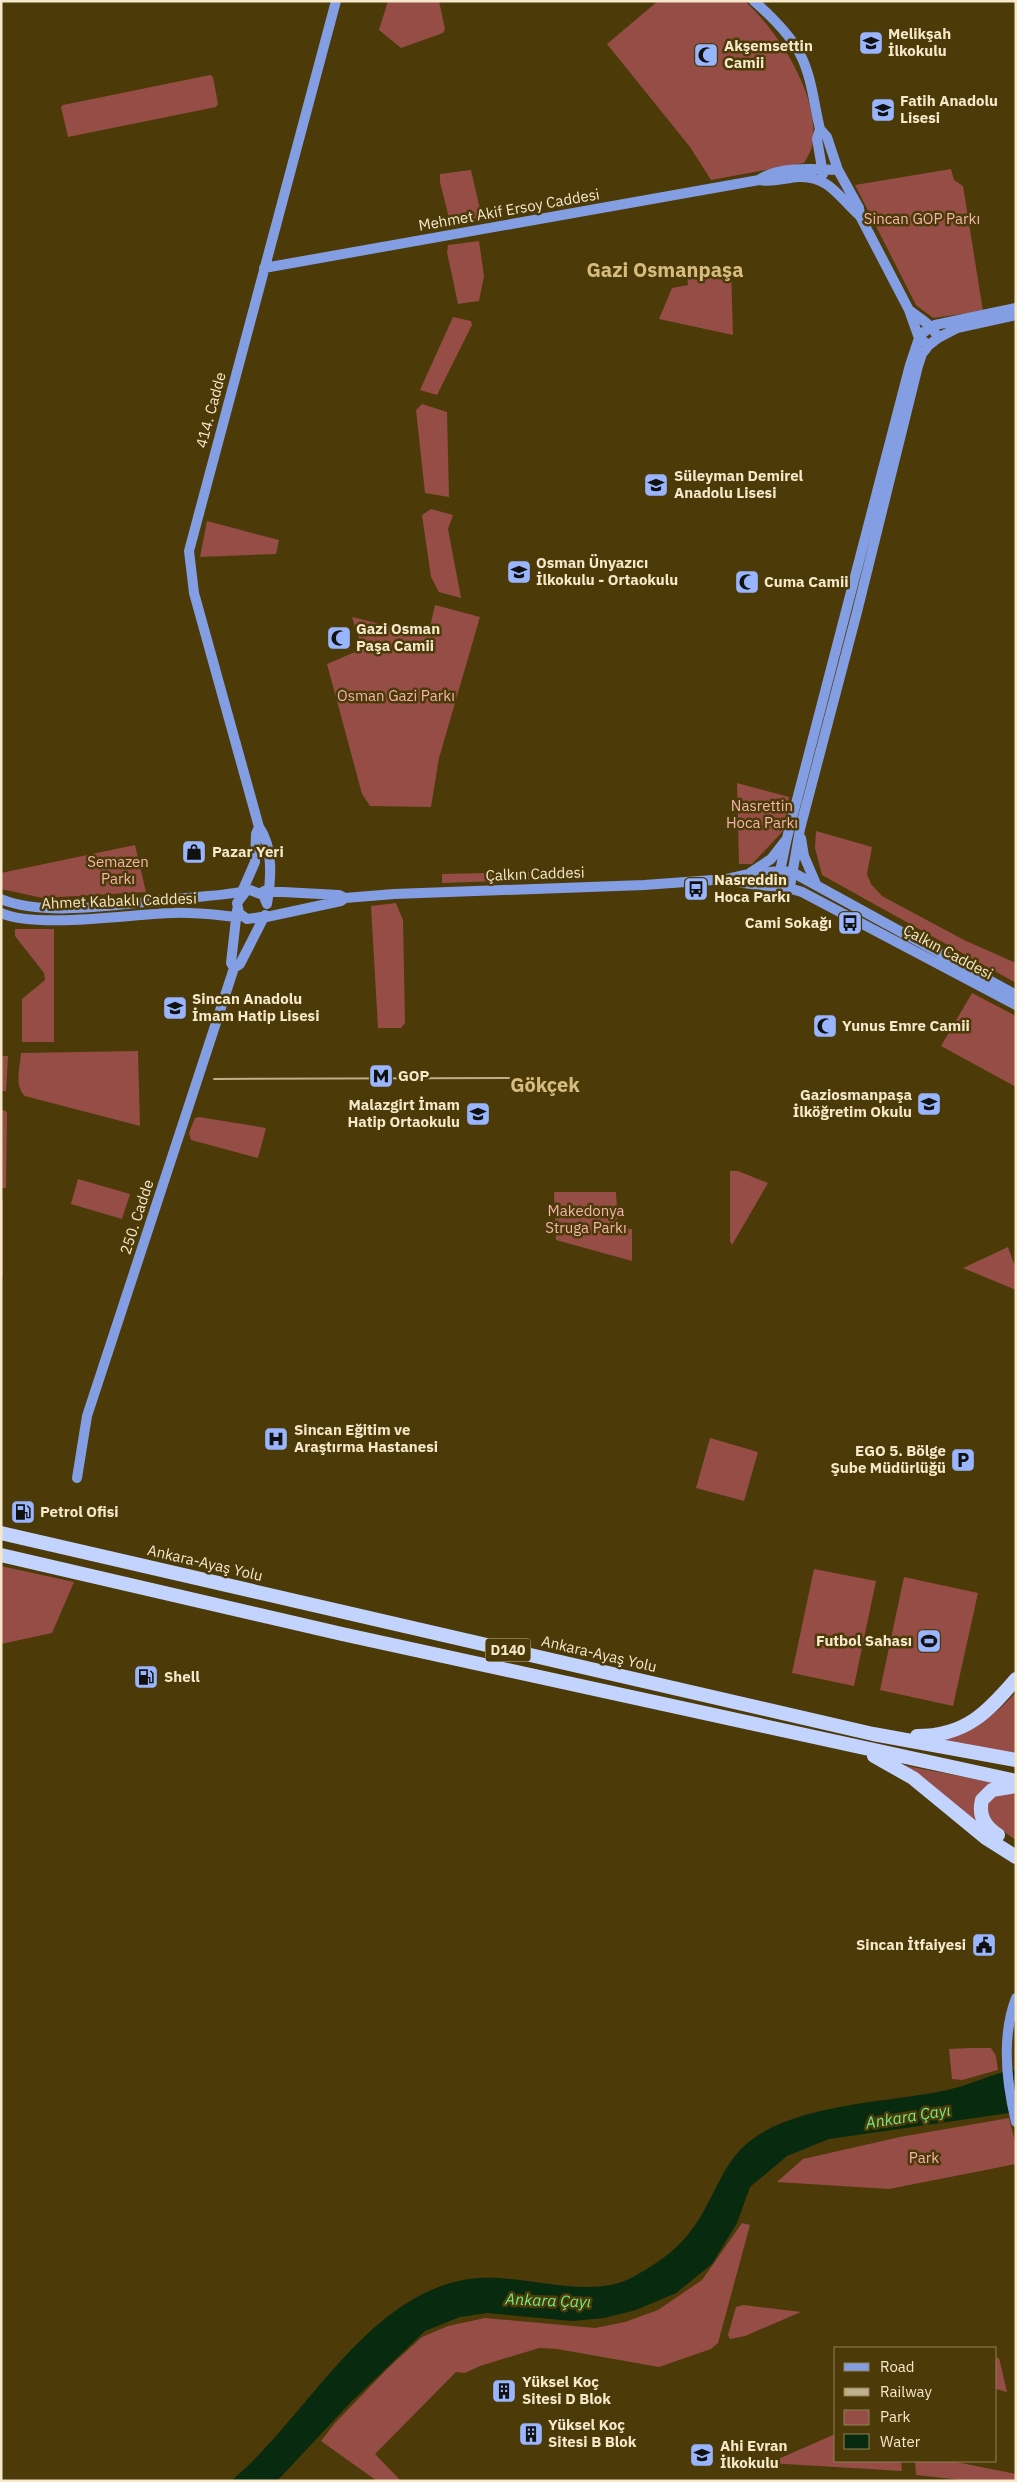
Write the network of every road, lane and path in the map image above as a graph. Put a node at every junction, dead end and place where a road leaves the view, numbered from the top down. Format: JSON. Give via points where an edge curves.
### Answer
{"nodes":[{"id":1,"x":336,"y":1,"type":"edge"},
{"id":2,"x":754,"y":1,"type":"edge"},
{"id":3,"x":820,"y":129,"type":"junction"},
{"id":4,"x":821,"y":170,"type":"junction"},
{"id":5,"x":838,"y":170,"type":"junction"},
{"id":6,"x":759,"y":180,"type":"junction"},
{"id":7,"x":847,"y":186,"type":"junction"},
{"id":8,"x":835,"y":188,"type":"junction"},
{"id":9,"x":860,"y":216,"type":"junction"},
{"id":10,"x":264,"y":268,"type":"junction"},
{"id":11,"x":1016,"y":308,"type":"edge"},
{"id":12,"x":909,"y":310,"type":"junction"},
{"id":13,"x":1016,"y":315,"type":"edge"},
{"id":14,"x":931,"y":327,"type":"junction"},
{"id":15,"x":919,"y":338,"type":"junction"},
{"id":16,"x":938,"y":338,"type":"junction"},
{"id":17,"x":929,"y":345,"type":"junction"},
{"id":18,"x":259,"y":827,"type":"junction"},
{"id":19,"x":800,"y":829,"type":"junction"},
{"id":20,"x":787,"y":838,"type":"junction"},
{"id":21,"x":780,"y":871,"type":"junction"},
{"id":22,"x":792,"y":872,"type":"junction"},
{"id":23,"x":749,"y":874,"type":"junction"},
{"id":24,"x":727,"y":879,"type":"junction"},
{"id":25,"x":816,"y":884,"type":"junction"},
{"id":26,"x":777,"y":885,"type":"junction"},
{"id":27,"x":790,"y":887,"type":"junction"},
{"id":28,"x":246,"y":892,"type":"junction"},
{"id":29,"x":269,"y":892,"type":"junction"},
{"id":30,"x":345,"y":898,"type":"junction"},
{"id":31,"x":1,"y":899,"type":"edge"},
{"id":32,"x":15,"y":904,"type":"junction"},
{"id":33,"x":237,"y":912,"type":"junction"},
{"id":34,"x":264,"y":912,"type":"junction"},
{"id":35,"x":6,"y":915,"type":"edge"},
{"id":36,"x":234,"y":968,"type":"junction"},
{"id":37,"x":1016,"y":995,"type":"edge"},
{"id":38,"x":1016,"y":1005,"type":"edge"},
{"id":39,"x":76,"y":1478,"type":"dead end"},
{"id":40,"x":1,"y":1533,"type":"edge"},
{"id":41,"x":1,"y":1555,"type":"edge"},
{"id":42,"x":1016,"y":1679,"type":"edge"},
{"id":43,"x":873,"y":1734,"type":"junction"},
{"id":44,"x":863,"y":1749,"type":"junction"},
{"id":45,"x":1016,"y":1760,"type":"edge"},
{"id":46,"x":1016,"y":1781,"type":"edge"},
{"id":47,"x":1016,"y":1786,"type":"edge"},
{"id":48,"x":1016,"y":1846,"type":"edge"},
{"id":49,"x":1016,"y":1857,"type":"edge"},
{"id":50,"x":1016,"y":1998,"type":"edge"},
{"id":51,"x":1015,"y":2120,"type":"edge"}],
"edges":[{"from":1,"to":10,"type":"main road","name":"414. Cadde"},
{"from":2,"to":3,"type":"main road","via":[[800,52]]},
{"from":3,"to":4,"type":"main road","via":[[817,139]]},
{"from":3,"to":5,"type":"main road"},
{"from":4,"to":5,"type":"main road","name":"Mehmet Akif Ersoy Caddesi"},
{"from":4,"to":6,"type":"main road","name":"Mehmet Akif Ersoy Caddesi","via":[[766,175]]},
{"from":4,"to":8,"type":"main road"},
{"from":5,"to":7,"type":"main road","name":"Mehmet Akif Ersoy Caddesi"},
{"from":6,"to":8,"type":"main road","name":"Mehmet Akif Ersoy Caddesi","via":[[767,182],[805,177]]},
{"from":6,"to":10,"type":"main road","name":"Mehmet Akif Ersoy Caddesi"},
{"from":7,"to":8,"type":"main road"},
{"from":7,"to":9,"type":"main road","name":"Mehmet Akif Ersoy Caddesi"},
{"from":8,"to":9,"type":"main road","name":"Mehmet Akif Ersoy Caddesi"},
{"from":9,"to":12,"type":"main road","name":"Mehmet Akif Ersoy Caddesi"},
{"from":10,"to":18,"type":"main road","name":"414. Cadde","via":[[189,556],[194,593]]},
{"from":11,"to":14,"type":"main road"},
{"from":12,"to":14,"type":"main road","name":"Mehmet Akif Ersoy Caddesi"},
{"from":12,"to":15,"type":"main road","name":"Mehmet Akif Ersoy Caddesi"},
{"from":13,"to":16,"type":"main road","via":[[957,328]]},
{"from":14,"to":15,"type":"main road"},
{"from":14,"to":16,"type":"main road","name":"Mehmet Akif Ersoy Caddesi"},
{"from":15,"to":17,"type":"main road"},
{"from":15,"to":20,"type":"main road"},
{"from":16,"to":17,"type":"main road"},
{"from":17,"to":19,"type":"main road","via":[[918,366]]},
{"from":18,"to":28,"type":"main road","name":"414. Cadde"},
{"from":18,"to":29,"type":"main road","name":"414. Cadde","via":[[270,861]]},
{"from":19,"to":22,"type":"main road"},
{"from":19,"to":25,"type":"main road","via":[[804,856]]},
{"from":20,"to":21,"type":"main road"},
{"from":20,"to":23,"type":"main road","name":"Çalkın Caddesi","via":[[771,858]]},
{"from":21,"to":22,"type":"main road","name":"Çalkın Caddesi"},
{"from":21,"to":23,"type":"main road","name":"Çalkın Caddesi"},
{"from":21,"to":26,"type":"main road"},
{"from":22,"to":25,"type":"main road","name":"Çalkın Caddesi"},
{"from":22,"to":27,"type":"main road"},
{"from":23,"to":24,"type":"main road","name":"Çalkın Caddesi"},
{"from":24,"to":26,"type":"main road","name":"Çalkın Caddesi","via":[[744,884]]},
{"from":24,"to":30,"type":"main road","name":"Çalkın Caddesi"},
{"from":25,"to":37,"type":"main road","name":"Çalkın Caddesi"},
{"from":26,"to":27,"type":"main road","name":"Çalkın Caddesi"},
{"from":27,"to":38,"type":"main road","name":"Çalkın Caddesi"},
{"from":28,"to":29,"type":"main road","name":"Çalkın Caddesi"},
{"from":28,"to":32,"type":"main road","name":"Ahmet Kabaklı Caddesi","via":[[104,906],[44,908]]},
{"from":28,"to":33,"type":"main road","via":[[237,903]]},
{"from":28,"to":34,"type":"main road","via":[[263,895]]},
{"from":29,"to":30,"type":"main road","name":"Çalkın Caddesi","via":[[340,894]]},
{"from":29,"to":34,"type":"main road","name":"414. Cadde"},
{"from":30,"to":34,"type":"main road","name":"Çalkın Caddesi"},
{"from":31,"to":32,"type":"main road","name":"Ahmet Kabaklı Caddesi"},
{"from":32,"to":35,"type":"main road"},
{"from":33,"to":34,"type":"main road","via":[[252,920]]},
{"from":33,"to":35,"type":"main road","name":"Ahmet Kabaklı Caddesi","via":[[41,920]]},
{"from":33,"to":36,"type":"main road","name":"250. Cadde","via":[[231,963]]},
{"from":34,"to":36,"type":"main road","name":"250. Cadde","via":[[240,964]]},
{"from":36,"to":39,"type":"main road","name":"250. Cadde","via":[[87,1416]]},
{"from":40,"to":43,"type":"highway","name":"Ankara-Ayaş Yolu","number":"D140"},
{"from":41,"to":44,"type":"highway","number":"D140"},
{"from":42,"to":43,"type":"highway","via":[[984,1714],[953,1730],[933,1735]]},
{"from":43,"to":45,"type":"highway","name":"Ankara-Ayaş Yolu","number":"D140"},
{"from":44,"to":46,"type":"highway","number":"D140"},
{"from":44,"to":49,"type":"highway","via":[[913,1778],[986,1838]]},
{"from":47,"to":48,"type":"highway","via":[[992,1790],[980,1807],[986,1826]]},
{"from":50,"to":51,"type":"main road","via":[[1007,2031],[1006,2062]]}]}
